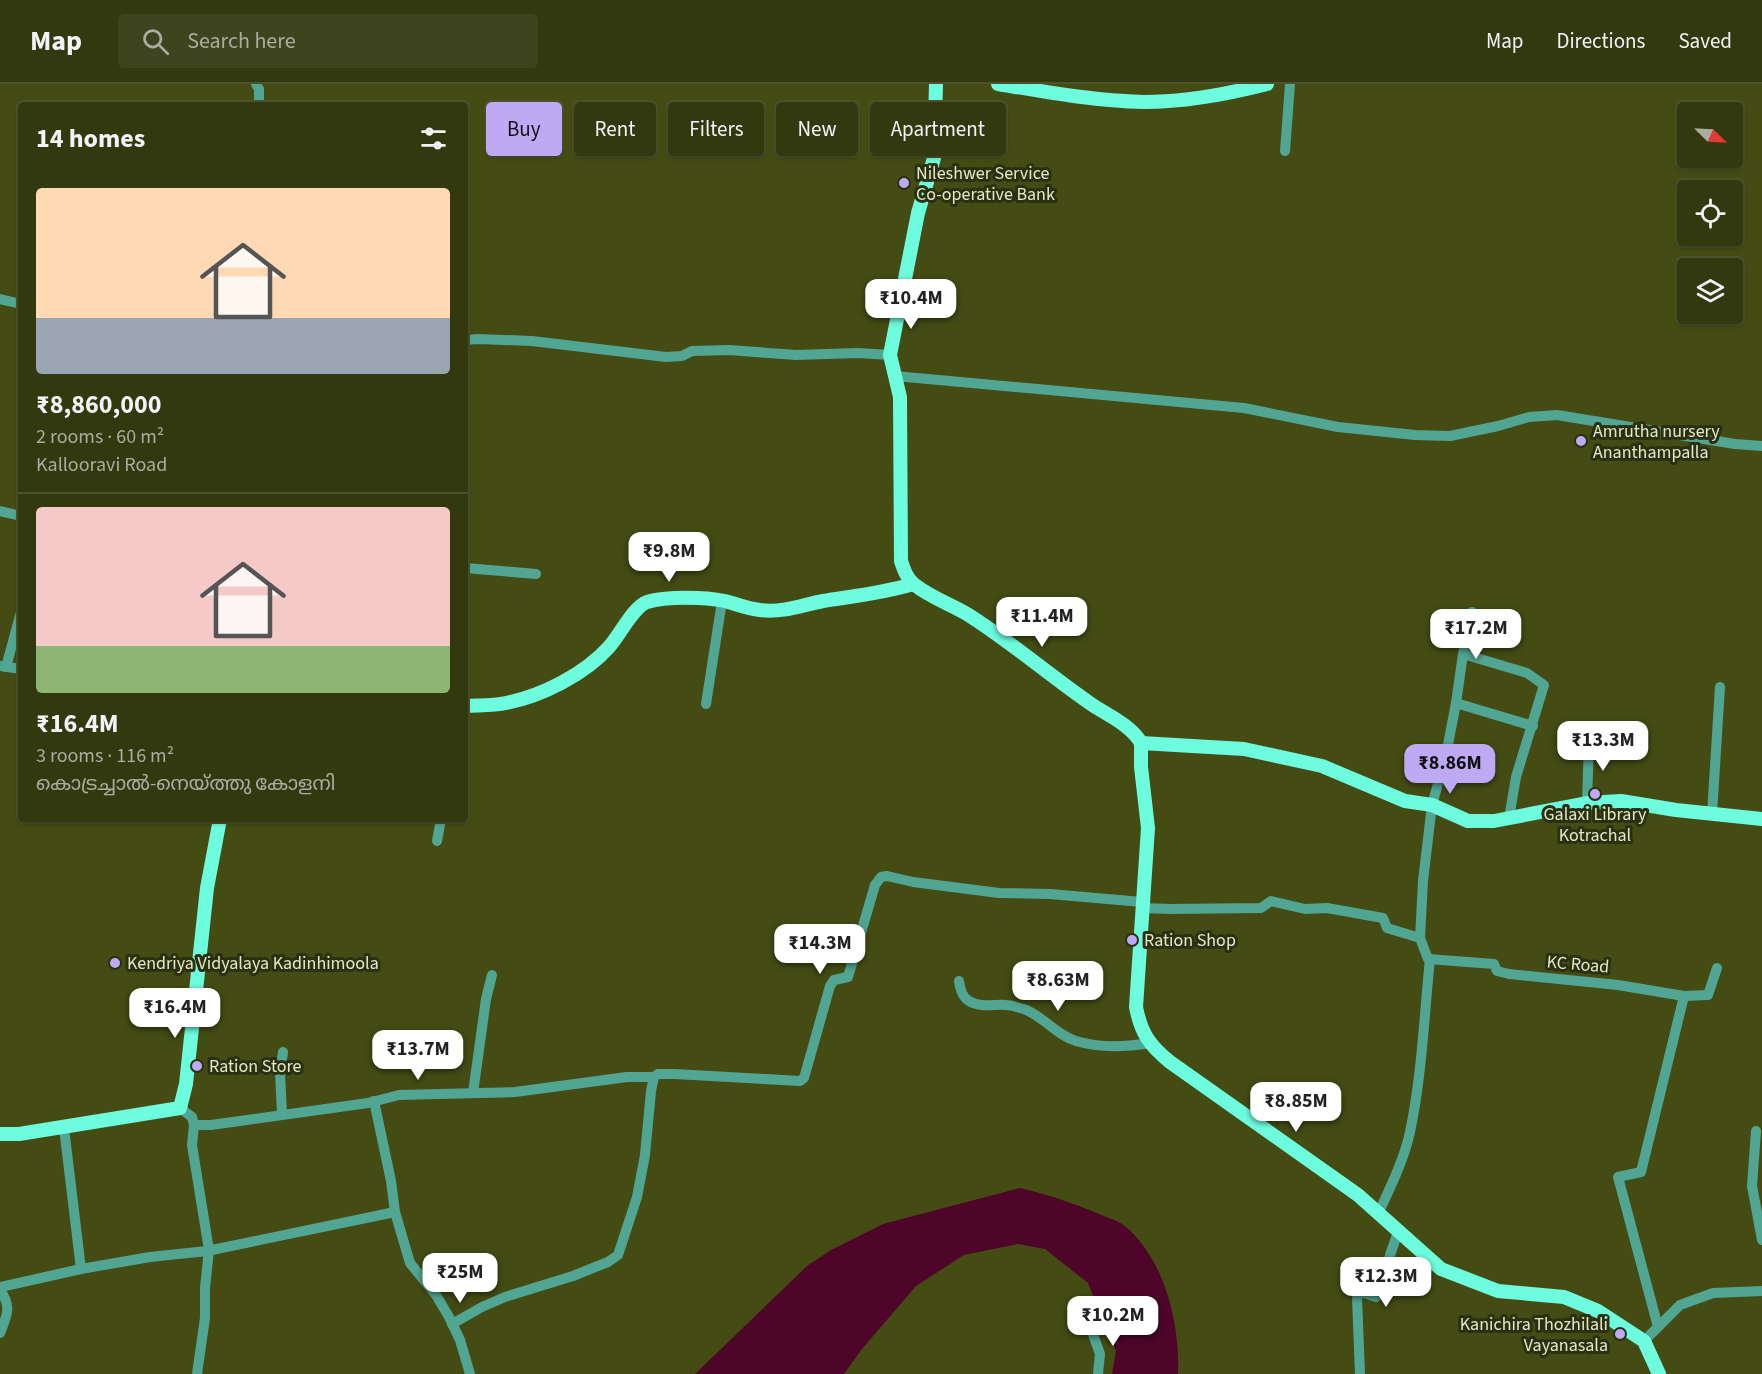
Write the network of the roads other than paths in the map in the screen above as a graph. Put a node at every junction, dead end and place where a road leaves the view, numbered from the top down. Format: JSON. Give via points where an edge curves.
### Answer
{"nodes":[{"id":1,"x":256,"y":84,"type":"edge"},
{"id":2,"x":936,"y":84,"type":"edge"},
{"id":3,"x":998,"y":84,"type":"edge"},
{"id":4,"x":1268,"y":84,"type":"edge"},
{"id":5,"x":1290,"y":84,"type":"edge"},
{"id":6,"x":259,"y":102,"type":"edge"},
{"id":7,"x":1285,"y":151,"type":"dead end"},
{"id":8,"x":0,"y":299,"type":"edge"},
{"id":9,"x":18,"y":303,"type":"edge"},
{"id":10,"x":468,"y":340,"type":"edge"},
{"id":11,"x":890,"y":355,"type":"junction"},
{"id":12,"x":896,"y":376,"type":"junction"},
{"id":13,"x":1762,"y":446,"type":"edge"},
{"id":14,"x":0,"y":512,"type":"edge"},
{"id":15,"x":18,"y":515,"type":"edge"},
{"id":16,"x":468,"y":568,"type":"edge"},
{"id":17,"x":536,"y":574,"type":"dead end"},
{"id":18,"x":913,"y":585,"type":"junction"},
{"id":19,"x":722,"y":601,"type":"junction"},
{"id":20,"x":1472,"y":612,"type":"dead end"},
{"id":21,"x":18,"y":621,"type":"edge"},
{"id":22,"x":1463,"y":654,"type":"junction"},
{"id":23,"x":3,"y":667,"type":"edge"},
{"id":24,"x":18,"y":669,"type":"edge"},
{"id":25,"x":1720,"y":687,"type":"dead end"},
{"id":26,"x":1456,"y":703,"type":"junction"},
{"id":27,"x":706,"y":704,"type":"dead end"},
{"id":28,"x":468,"y":706,"type":"edge"},
{"id":29,"x":1533,"y":726,"type":"junction"},
{"id":30,"x":1589,"y":740,"type":"dead end"},
{"id":31,"x":1141,"y":743,"type":"junction"},
{"id":32,"x":1587,"y":803,"type":"junction"},
{"id":33,"x":1432,"y":805,"type":"junction"},
{"id":34,"x":1712,"y":814,"type":"junction"},
{"id":35,"x":1509,"y":818,"type":"junction"},
{"id":36,"x":1762,"y":819,"type":"edge"},
{"id":37,"x":219,"y":822,"type":"edge"},
{"id":38,"x":440,"y":822,"type":"edge"},
{"id":39,"x":437,"y":841,"type":"dead end"},
{"id":40,"x":1142,"y":905,"type":"junction"},
{"id":41,"x":1420,"y":938,"type":"junction"},
{"id":42,"x":1430,"y":959,"type":"junction"},
{"id":43,"x":1717,"y":968,"type":"dead end"},
{"id":44,"x":492,"y":975,"type":"dead end"},
{"id":45,"x":959,"y":981,"type":"dead end"},
{"id":46,"x":1684,"y":996,"type":"junction"},
{"id":47,"x":1150,"y":1043,"type":"junction"},
{"id":48,"x":283,"y":1053,"type":"dead end"},
{"id":49,"x":654,"y":1077,"type":"junction"},
{"id":50,"x":473,"y":1093,"type":"junction"},
{"id":51,"x":374,"y":1101,"type":"junction"},
{"id":52,"x":180,"y":1108,"type":"junction"},
{"id":53,"x":282,"y":1114,"type":"junction"},
{"id":54,"x":194,"y":1125,"type":"junction"},
{"id":55,"x":64,"y":1128,"type":"junction"},
{"id":56,"x":1756,"y":1131,"type":"dead end"},
{"id":57,"x":0,"y":1134,"type":"edge"},
{"id":58,"x":395,"y":1212,"type":"junction"},
{"id":59,"x":1378,"y":1214,"type":"junction"},
{"id":60,"x":1398,"y":1232,"type":"junction"},
{"id":61,"x":1762,"y":1240,"type":"edge"},
{"id":62,"x":209,"y":1250,"type":"junction"},
{"id":63,"x":81,"y":1269,"type":"junction"},
{"id":64,"x":0,"y":1288,"type":"edge"},
{"id":65,"x":1762,"y":1291,"type":"edge"},
{"id":66,"x":452,"y":1324,"type":"junction"},
{"id":67,"x":1090,"y":1326,"type":"dead end"},
{"id":68,"x":1658,"y":1327,"type":"junction"},
{"id":69,"x":0,"y":1333,"type":"edge"},
{"id":70,"x":1644,"y":1341,"type":"junction"},
{"id":71,"x":198,"y":1374,"type":"edge"},
{"id":72,"x":470,"y":1374,"type":"edge"},
{"id":73,"x":1098,"y":1374,"type":"edge"},
{"id":74,"x":1360,"y":1374,"type":"edge"},
{"id":75,"x":1659,"y":1374,"type":"edge"}],
"edges":[{"from":1,"to":6,"type":"street"},
{"from":2,"to":11,"type":"main road","via":[[934,158],[918,213]]},
{"from":3,"to":4,"type":"main road","via":[[1146,102],[1227,94]]},
{"from":5,"to":7,"type":"street"},
{"from":8,"to":9,"type":"street"},
{"from":10,"to":11,"type":"street","via":[[532,341],[666,357],[692,351],[729,350]]},
{"from":11,"to":12,"type":"main road"},
{"from":12,"to":13,"type":"street","via":[[1244,408],[1338,427],[1415,435],[1450,436],[1529,417],[1557,415]]},
{"from":12,"to":18,"type":"main road","via":[[900,397],[901,561]]},
{"from":14,"to":15,"type":"street"},
{"from":16,"to":17,"type":"street"},
{"from":18,"to":19,"type":"main road","via":[[789,610],[761,610]]},
{"from":18,"to":31,"type":"main road","via":[[1015,647],[1137,735]]},
{"from":19,"to":27,"type":"street"},
{"from":19,"to":28,"type":"main road","via":[[647,602],[636,609],[608,648],[558,685],[506,703]]},
{"from":20,"to":22,"type":"street"},
{"from":21,"to":23,"type":"street"},
{"from":22,"to":26,"type":"street"},
{"from":22,"to":29,"type":"street","via":[[1527,673],[1544,685]]},
{"from":23,"to":24,"type":"street"},
{"from":25,"to":34,"type":"street"},
{"from":26,"to":29,"type":"street"},
{"from":26,"to":33,"type":"street"},
{"from":29,"to":35,"type":"street","via":[[1516,777]]},
{"from":30,"to":32,"type":"street"},
{"from":31,"to":33,"type":"main road","via":[[1244,750],[1322,766],[1405,801]]},
{"from":31,"to":40,"type":"main road","via":[[1149,828]]},
{"from":32,"to":34,"type":"main road","via":[[1621,801]]},
{"from":32,"to":35,"type":"main road"},
{"from":33,"to":35,"type":"main road","via":[[1468,820]]},
{"from":33,"to":41,"type":"street"},
{"from":34,"to":36,"type":"main road"},
{"from":37,"to":52,"type":"main road","via":[[207,888],[186,1084]]},
{"from":38,"to":39,"type":"street"},
{"from":40,"to":41,"type":"street","via":[[1170,909],[1261,908],[1271,901],[1383,918],[1387,928]]},
{"from":40,"to":47,"type":"main road","via":[[1136,1007],[1140,1026]]},
{"from":40,"to":49,"type":"street","via":[[1050,894],[999,893],[886,876],[875,885],[848,977],[834,980],[830,986],[804,1078],[675,1074]]},
{"from":41,"to":42,"type":"street"},
{"from":42,"to":46,"type":"street","name":"KC Road","via":[[1494,964],[1497,971],[1509,974],[1618,984]]},
{"from":42,"to":59,"type":"street","via":[[1421,1071],[1409,1135]]},
{"from":43,"to":46,"type":"street","via":[[1708,995]]},
{"from":44,"to":50,"type":"street"},
{"from":45,"to":47,"type":"street","via":[[960,990],[970,1001],[1006,1005],[1036,1014],[1074,1041],[1110,1046]]},
{"from":46,"to":68,"type":"street","via":[[1641,1172],[1618,1177]]},
{"from":47,"to":59,"type":"main road","via":[[1170,1062],[1358,1195]]},
{"from":48,"to":53,"type":"street"},
{"from":49,"to":50,"type":"street"},
{"from":49,"to":66,"type":"street","via":[[637,1197],[618,1255],[573,1276],[506,1297]]},
{"from":50,"to":51,"type":"street","via":[[399,1095]]},
{"from":51,"to":53,"type":"street"},
{"from":51,"to":58,"type":"street"},
{"from":52,"to":54,"type":"street","via":[[192,1116]]},
{"from":52,"to":55,"type":"main road"},
{"from":53,"to":54,"type":"street"},
{"from":54,"to":62,"type":"street","via":[[192,1145]]},
{"from":55,"to":57,"type":"main road"},
{"from":55,"to":63,"type":"street"},
{"from":56,"to":61,"type":"street","via":[[1752,1186]]},
{"from":58,"to":62,"type":"street"},
{"from":58,"to":66,"type":"street","via":[[410,1263],[436,1295]]},
{"from":59,"to":60,"type":"main road"},
{"from":60,"to":70,"type":"main road","via":[[1441,1269],[1498,1291],[1564,1297],[1598,1311]]},
{"from":60,"to":74,"type":"street","via":[[1383,1290],[1376,1298],[1360,1292],[1356,1298]]},
{"from":62,"to":63,"type":"street"},
{"from":62,"to":71,"type":"street"},
{"from":63,"to":64,"type":"street"},
{"from":64,"to":69,"type":"street","via":[[7,1300],[7,1315]]},
{"from":65,"to":68,"type":"street","via":[[1713,1293],[1680,1305]]},
{"from":66,"to":72,"type":"street"},
{"from":67,"to":73,"type":"street","via":[[1100,1354]]},
{"from":68,"to":70,"type":"street"},
{"from":70,"to":75,"type":"main road"}]}
